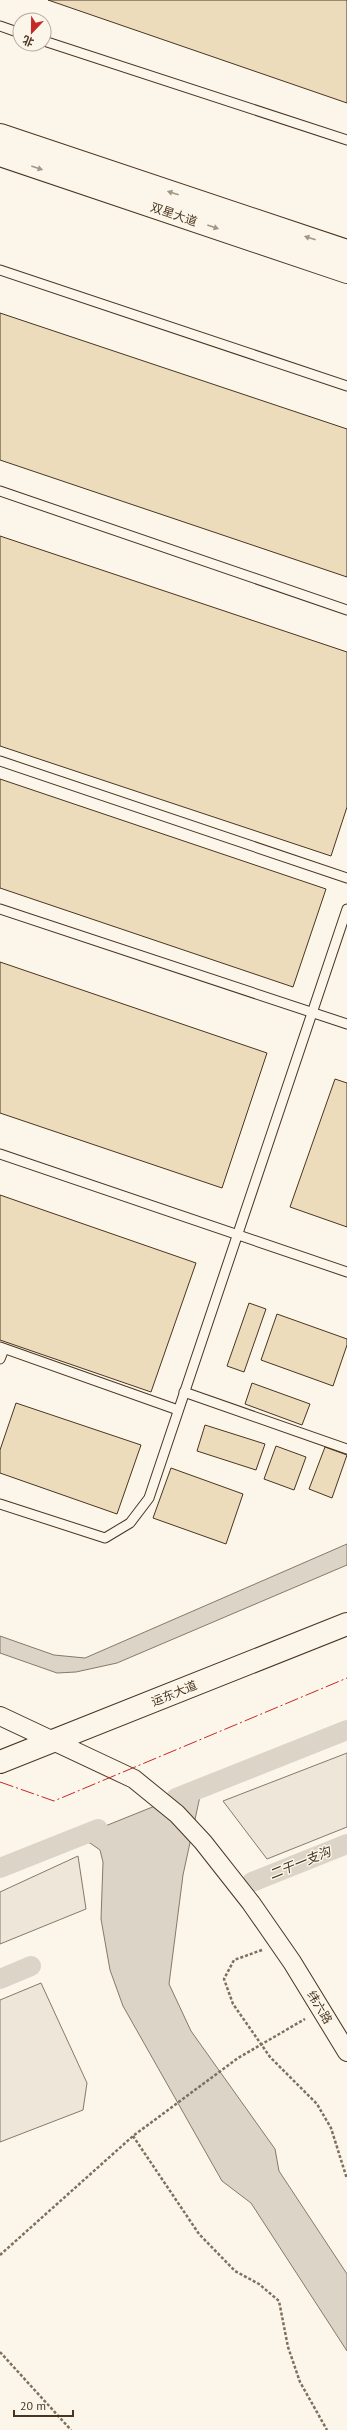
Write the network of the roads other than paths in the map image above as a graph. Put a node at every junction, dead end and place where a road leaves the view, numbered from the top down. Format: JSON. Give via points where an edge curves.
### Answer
{"nodes":[{"id":1,"x":0,"y":26,"type":"edge"},
{"id":2,"x":12,"y":30,"type":"edge"},
{"id":3,"x":52,"y":44,"type":"edge"},
{"id":4,"x":0,"y":135,"type":"edge"},
{"id":5,"x":347,"y":140,"type":"edge"},
{"id":6,"x":0,"y":155,"type":"edge"},
{"id":7,"x":347,"y":250,"type":"edge"},
{"id":8,"x":0,"y":270,"type":"edge"},
{"id":9,"x":347,"y":272,"type":"edge"},
{"id":10,"x":347,"y":386,"type":"edge"},
{"id":11,"x":0,"y":491,"type":"edge"},
{"id":12,"x":347,"y":610,"type":"edge"},
{"id":13,"x":0,"y":761,"type":"edge"},
{"id":14,"x":347,"y":878,"type":"edge"},
{"id":15,"x":0,"y":909,"type":"edge"},
{"id":16,"x":347,"y":909,"type":"edge"},
{"id":17,"x":312,"y":1013,"type":"junction"},
{"id":18,"x":347,"y":1024,"type":"edge"},
{"id":19,"x":0,"y":1154,"type":"edge"},
{"id":20,"x":237,"y":1235,"type":"junction"},
{"id":21,"x":347,"y":1272,"type":"edge"},
{"id":22,"x":2,"y":1348,"type":"edge"},
{"id":23,"x":0,"y":1359,"type":"edge"},
{"id":24,"x":184,"y":1392,"type":"junction"},
{"id":25,"x":178,"y":1410,"type":"junction"},
{"id":26,"x":347,"y":1449,"type":"edge"},
{"id":27,"x":0,"y":1504,"type":"edge"},
{"id":28,"x":347,"y":1624,"type":"edge"},
{"id":29,"x":0,"y":1716,"type":"edge"},
{"id":30,"x":54,"y":1741,"type":"junction"},
{"id":31,"x":0,"y":1762,"type":"edge"},
{"id":32,"x":347,"y":2052,"type":"edge"}],
"edges":[{"from":1,"to":2,"type":"lane"},
{"from":3,"to":5,"type":"lane"},
{"from":7,"to":4,"type":"street","name":"双星大道","one_way":true},
{"from":6,"to":9,"type":"street","name":"双星大道","one_way":true},
{"from":8,"to":10,"type":"lane"},
{"from":11,"to":12,"type":"lane"},
{"from":13,"to":14,"type":"lane"},
{"from":15,"to":17,"type":"lane"},
{"from":16,"to":17,"type":"lane"},
{"from":17,"to":18,"type":"lane"},
{"from":17,"to":20,"type":"lane"},
{"from":19,"to":20,"type":"lane"},
{"from":20,"to":21,"type":"lane"},
{"from":20,"to":24,"type":"lane"},
{"from":22,"to":23,"type":"lane"},
{"from":22,"to":25,"type":"lane"},
{"from":24,"to":25,"type":"lane"},
{"from":24,"to":26,"type":"lane"},
{"from":25,"to":27,"type":"lane","via":[[149,1498],[130,1523],[106,1538]]},
{"from":28,"to":30,"type":"street","name":"运东大道"},
{"from":29,"to":30,"type":"street"},
{"from":30,"to":31,"type":"street","name":"运东大道"},
{"from":30,"to":32,"type":"street","name":"纬六路","via":[[140,1783],[177,1814],[204,1842],[282,1947]]}]}
